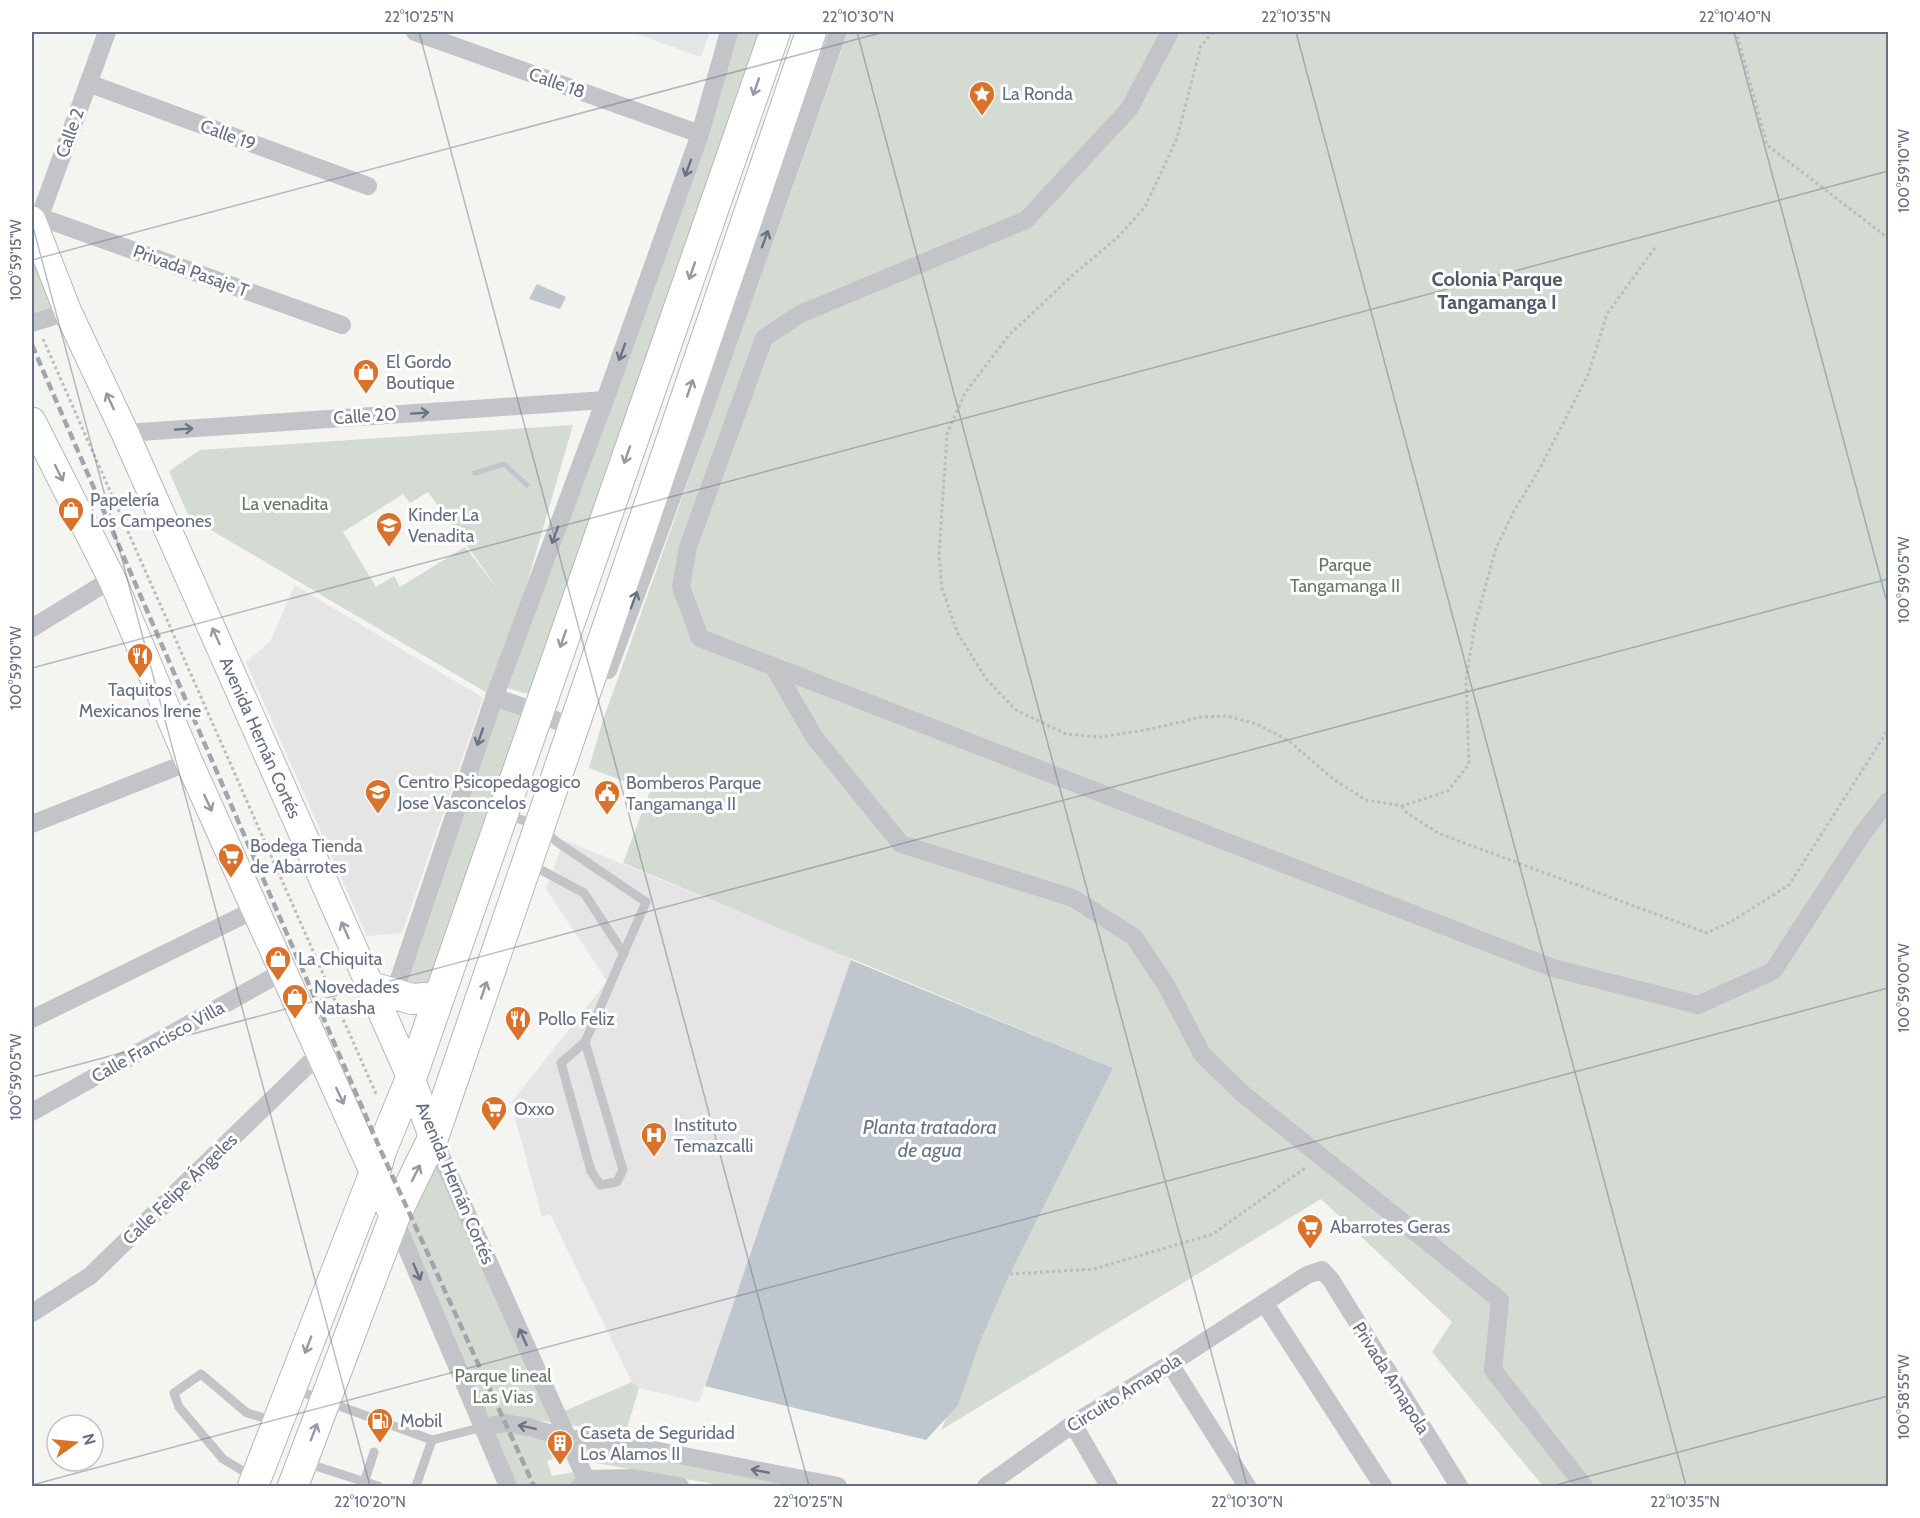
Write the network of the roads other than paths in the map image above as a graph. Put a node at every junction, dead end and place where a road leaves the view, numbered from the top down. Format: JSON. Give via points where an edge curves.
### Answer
{"nodes":[{"id":1,"x":107,"y":32,"type":"edge"},
{"id":2,"x":415,"y":32,"type":"edge"},
{"id":3,"x":729,"y":32,"type":"edge"},
{"id":4,"x":775,"y":32,"type":"edge"},
{"id":5,"x":851,"y":32,"type":"edge"},
{"id":6,"x":1170,"y":32,"type":"edge"},
{"id":7,"x":828,"y":37,"type":"edge"},
{"id":8,"x":88,"y":83,"type":"junction"},
{"id":9,"x":700,"y":134,"type":"junction"},
{"id":10,"x":368,"y":186,"type":"dead end"},
{"id":11,"x":35,"y":225,"type":"edge"},
{"id":12,"x":68,"y":312,"type":"junction"},
{"id":13,"x":32,"y":323,"type":"edge"},
{"id":14,"x":342,"y":325,"type":"dead end"},
{"id":15,"x":605,"y":400,"type":"junction"},
{"id":16,"x":35,"y":433,"type":"edge"},
{"id":17,"x":126,"y":433,"type":"junction"},
{"id":18,"x":112,"y":579,"type":"junction"},
{"id":19,"x":32,"y":628,"type":"edge"},
{"id":20,"x":773,"y":666,"type":"junction"},
{"id":21,"x":494,"y":697,"type":"junction"},
{"id":22,"x":538,"y":712,"type":"junction"},
{"id":23,"x":574,"y":729,"type":"junction"},
{"id":24,"x":189,"y":762,"type":"junction"},
{"id":25,"x":1888,"y":801,"type":"edge"},
{"id":26,"x":503,"y":814,"type":"junction"},
{"id":27,"x":32,"y":824,"type":"edge"},
{"id":28,"x":539,"y":826,"type":"junction"},
{"id":29,"x":528,"y":863,"type":"junction"},
{"id":30,"x":256,"y":909,"type":"junction"},
{"id":31,"x":624,"y":954,"type":"junction"},
{"id":32,"x":284,"y":971,"type":"junction"},
{"id":33,"x":383,"y":990,"type":"junction"},
{"id":34,"x":439,"y":997,"type":"junction"},
{"id":35,"x":32,"y":1019,"type":"edge"},
{"id":36,"x":585,"y":1042,"type":"junction"},
{"id":37,"x":320,"y":1053,"type":"junction"},
{"id":38,"x":411,"y":1078,"type":"junction"},
{"id":39,"x":32,"y":1112,"type":"edge"},
{"id":40,"x":433,"y":1138,"type":"junction"},
{"id":41,"x":375,"y":1172,"type":"junction"},
{"id":42,"x":394,"y":1218,"type":"junction"},
{"id":43,"x":1322,"y":1270,"type":"joint"},
{"id":44,"x":1265,"y":1304,"type":"junction"},
{"id":45,"x":32,"y":1313,"type":"edge"},
{"id":46,"x":1170,"y":1364,"type":"junction"},
{"id":47,"x":291,"y":1388,"type":"junction"},
{"id":48,"x":326,"y":1401,"type":"junction"},
{"id":49,"x":278,"y":1422,"type":"junction"},
{"id":50,"x":382,"y":1422,"type":"junction"},
{"id":51,"x":1072,"y":1424,"type":"junction"},
{"id":52,"x":483,"y":1427,"type":"junction"},
{"id":53,"x":380,"y":1432,"type":"dead end"},
{"id":54,"x":569,"y":1439,"type":"junction"},
{"id":55,"x":432,"y":1440,"type":"junction"},
{"id":56,"x":374,"y":1452,"type":"dead end"},
{"id":57,"x":297,"y":1474,"type":"edge"},
{"id":58,"x":254,"y":1482,"type":"edge"},
{"id":59,"x":364,"y":1484,"type":"edge"},
{"id":60,"x":585,"y":1484,"type":"edge"},
{"id":61,"x":378,"y":1486,"type":"edge"},
{"id":62,"x":416,"y":1486,"type":"edge"},
{"id":63,"x":508,"y":1486,"type":"edge"},
{"id":64,"x":680,"y":1486,"type":"edge"},
{"id":65,"x":838,"y":1486,"type":"edge"},
{"id":66,"x":986,"y":1486,"type":"edge"},
{"id":67,"x":1110,"y":1486,"type":"edge"},
{"id":68,"x":1247,"y":1486,"type":"edge"},
{"id":69,"x":1383,"y":1486,"type":"edge"},
{"id":70,"x":1459,"y":1486,"type":"edge"},
{"id":71,"x":1584,"y":1486,"type":"edge"}],
"edges":[{"from":1,"to":8,"type":"street","name":"Calle 2"},
{"from":2,"to":9,"type":"street","name":"Calle 18"},
{"from":3,"to":9,"type":"street"},
{"from":4,"to":22,"type":"main road","one_way":true},
{"from":5,"to":7,"type":"street"},
{"from":6,"to":20,"type":"street","via":[[1129,109],[1026,220],[800,314],[764,338],[688,548],[681,587],[700,638]]},
{"from":23,"to":7,"type":"main road","one_way":true,"via":[[689,424],[798,110]]},
{"from":8,"to":10,"type":"street","name":"Calle 19"},
{"from":8,"to":11,"type":"street","name":"Calle 2"},
{"from":9,"to":15,"type":"street","one_way":true},
{"from":11,"to":12,"type":"main road","name":"Avenida Hernán Cortés"},
{"from":11,"to":14,"type":"street","name":"Privada Pasaje T"},
{"from":12,"to":13,"type":"street"},
{"from":17,"to":12,"type":"main road","name":"Avenida Hernán Cortés","one_way":true},
{"from":17,"to":15,"type":"street","name":"Calle 20","one_way":true},
{"from":15,"to":21,"type":"street","one_way":true},
{"from":16,"to":18,"type":"main road","one_way":true},
{"from":33,"to":17,"type":"main road","name":"Avenida Hernán Cortés","one_way":true},
{"from":18,"to":19,"type":"street"},
{"from":18,"to":24,"type":"main road"},
{"from":20,"to":25,"type":"street","via":[[1553,968],[1698,1005],[1773,971]]},
{"from":20,"to":71,"type":"street","via":[[815,738],[901,844],[1073,898],[1134,937],[1166,985],[1202,1054],[1243,1094],[1500,1300],[1493,1370]]},
{"from":21,"to":22,"type":"street"},
{"from":21,"to":33,"type":"street","one_way":true},
{"from":22,"to":23,"type":"street"},
{"from":22,"to":26,"type":"main road"},
{"from":23,"to":28,"type":"main road"},
{"from":24,"to":27,"type":"street"},
{"from":24,"to":30,"type":"main road","one_way":true},
{"from":26,"to":28,"type":"lane"},
{"from":26,"to":34,"type":"main road"},
{"from":28,"to":29,"type":"main road"},
{"from":28,"to":31,"type":"lane","via":[[646,902]]},
{"from":29,"to":31,"type":"lane","via":[[584,893]]},
{"from":40,"to":29,"type":"main road","one_way":true},
{"from":30,"to":32,"type":"main road"},
{"from":30,"to":35,"type":"street"},
{"from":31,"to":36,"type":"lane"},
{"from":32,"to":37,"type":"main road"},
{"from":32,"to":39,"type":"street","name":"Calle Francisco Villa"},
{"from":33,"to":34,"type":"main road","via":[[412,999]]},
{"from":33,"to":38,"type":"main road","name":"Avenida Hernán Cortés"},
{"from":34,"to":38,"type":"main road"},
{"from":36,"to":36,"type":"lane","via":[[623,1170],[617,1182],[600,1185],[591,1171],[561,1063]]},
{"from":37,"to":41,"type":"main road","one_way":true},
{"from":37,"to":45,"type":"street","name":"Calle Felipe Ángeles","via":[[90,1276]]},
{"from":38,"to":40,"type":"main road","name":"Avenida Hernán Cortés"},
{"from":38,"to":41,"type":"main road"},
{"from":42,"to":40,"type":"main road","one_way":true},
{"from":54,"to":40,"type":"street","name":"Avenida Hernán Cortés","one_way":true},
{"from":41,"to":42,"type":"main road"},
{"from":41,"to":47,"type":"main road","one_way":true},
{"from":42,"to":48,"type":"main road"},
{"from":42,"to":52,"type":"street","one_way":true},
{"from":43,"to":44,"type":"street","name":"Circuito Amapola","via":[[1307,1275]]},
{"from":43,"to":70,"type":"street","name":"Privada Amapola"},
{"from":44,"to":46,"type":"street","name":"Circuito Amapola"},
{"from":44,"to":69,"type":"street"},
{"from":46,"to":51,"type":"street","name":"Circuito Amapola"},
{"from":46,"to":68,"type":"street"},
{"from":47,"to":48,"type":"lane"},
{"from":47,"to":49,"type":"main road"},
{"from":48,"to":50,"type":"lane"},
{"from":57,"to":48,"type":"main road","one_way":true},
{"from":49,"to":58,"type":"main road"},
{"from":49,"to":58,"type":"lane","via":[[247,1413],[201,1374],[174,1393],[179,1407],[223,1460]]},
{"from":50,"to":53,"type":"lane"},
{"from":50,"to":55,"type":"lane"},
{"from":51,"to":66,"type":"street","name":"Circuito Amapola"},
{"from":51,"to":67,"type":"street"},
{"from":54,"to":52,"type":"street","one_way":true,"via":[[505,1423]]},
{"from":52,"to":55,"type":"lane"},
{"from":52,"to":63,"type":"street"},
{"from":54,"to":60,"type":"street","name":"Avenida Hernán Cortés"},
{"from":65,"to":54,"type":"street","one_way":true,"via":[[602,1440]]},
{"from":55,"to":62,"type":"lane"},
{"from":56,"to":59,"type":"lane"},
{"from":57,"to":59,"type":"lane"},
{"from":59,"to":61,"type":"lane"},
{"from":60,"to":64,"type":"street","via":[[633,1479]]}]}
